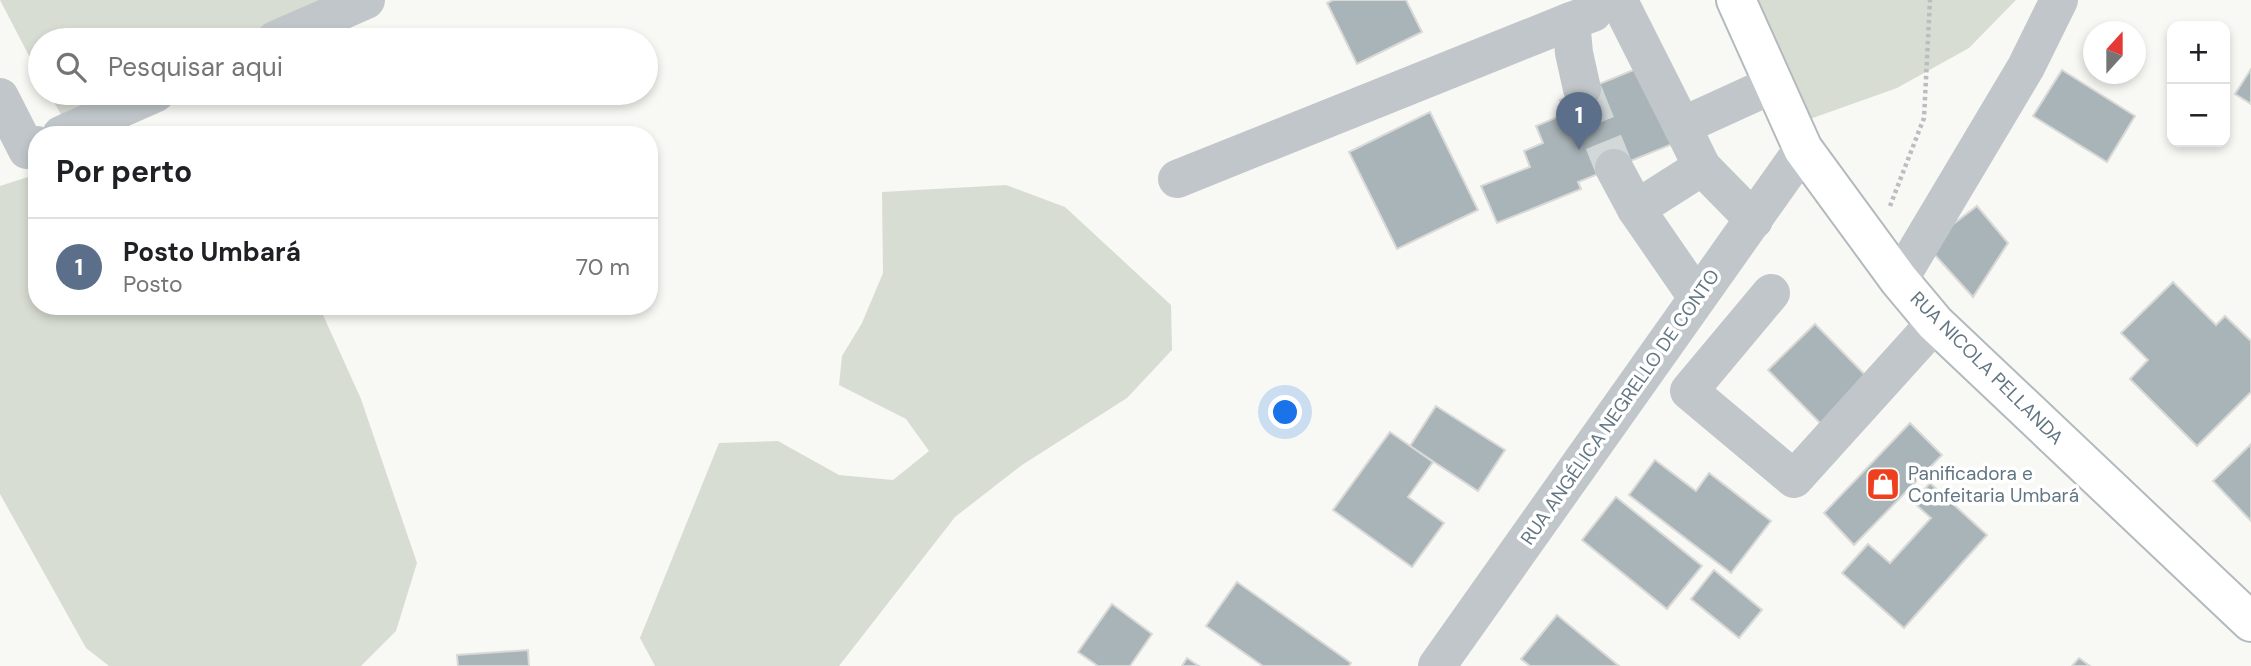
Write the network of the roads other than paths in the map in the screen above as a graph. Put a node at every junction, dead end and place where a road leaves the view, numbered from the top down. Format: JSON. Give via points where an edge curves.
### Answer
{"nodes":[{"id":1,"x":366,"y":0,"type":"edge"},
{"id":2,"x":1736,"y":0,"type":"edge"},
{"id":3,"x":2059,"y":0,"type":"edge"},
{"id":4,"x":1624,"y":2,"type":"edge"},
{"id":5,"x":1571,"y":21,"type":"junction"},
{"id":6,"x":302,"y":28,"type":"edge"},
{"id":7,"x":1774,"y":83,"type":"junction"},
{"id":8,"x":1582,"y":89,"type":"tunnel mouth"},
{"id":9,"x":0,"y":97,"type":"edge"},
{"id":10,"x":129,"y":105,"type":"edge"},
{"id":11,"x":81,"y":126,"type":"edge"},
{"id":12,"x":1682,"y":126,"type":"junction"},
{"id":13,"x":1803,"y":149,"type":"junction"},
{"id":14,"x":28,"y":150,"type":"edge"},
{"id":15,"x":1702,"y":167,"type":"junction"},
{"id":16,"x":1614,"y":168,"type":"tunnel mouth"},
{"id":17,"x":1177,"y":179,"type":"dead end"},
{"id":18,"x":1636,"y":209,"type":"junction"},
{"id":19,"x":1754,"y":220,"type":"junction"},
{"id":20,"x":1899,"y":280,"type":"junction"},
{"id":21,"x":1771,"y":293,"type":"dead end"},
{"id":22,"x":1696,"y":296,"type":"junction"},
{"id":23,"x":1935,"y":323,"type":"junction"},
{"id":24,"x":2251,"y":622,"type":"edge"},
{"id":25,"x":1437,"y":666,"type":"edge"}],
"edges":[{"from":1,"to":6,"type":"street"},
{"from":2,"to":7,"type":"main road","name":"RUA NICOLA PELLANDA"},
{"from":3,"to":20,"type":"street","via":[[2026,67]]},
{"from":4,"to":5,"type":"street"},
{"from":4,"to":12,"type":"street"},
{"from":5,"to":8,"type":"street"},
{"from":5,"to":17,"type":"street"},
{"from":7,"to":12,"type":"street"},
{"from":7,"to":13,"type":"main road","name":"RUA NICOLA PELLANDA"},
{"from":9,"to":14,"type":"street"},
{"from":10,"to":11,"type":"street"},
{"from":12,"to":15,"type":"street"},
{"from":13,"to":19,"type":"street","name":"RUA ANGÉLICA NEGRELLO DE CONTO"},
{"from":13,"to":20,"type":"main road","name":"RUA NICOLA PELLANDA"},
{"from":15,"to":18,"type":"street"},
{"from":15,"to":19,"type":"street"},
{"from":16,"to":18,"type":"street"},
{"from":18,"to":22,"type":"street"},
{"from":19,"to":22,"type":"street","name":"RUA ANGÉLICA NEGRELLO DE CONTO"},
{"from":20,"to":23,"type":"main road","name":"RUA NICOLA PELLANDA"},
{"from":21,"to":23,"type":"street","via":[[1689,391],[1794,479]]},
{"from":22,"to":25,"type":"street","name":"RUA ANGÉLICA NEGRELLO DE CONTO"},
{"from":23,"to":24,"type":"main road","name":"RUA NICOLA PELLANDA"}]}
